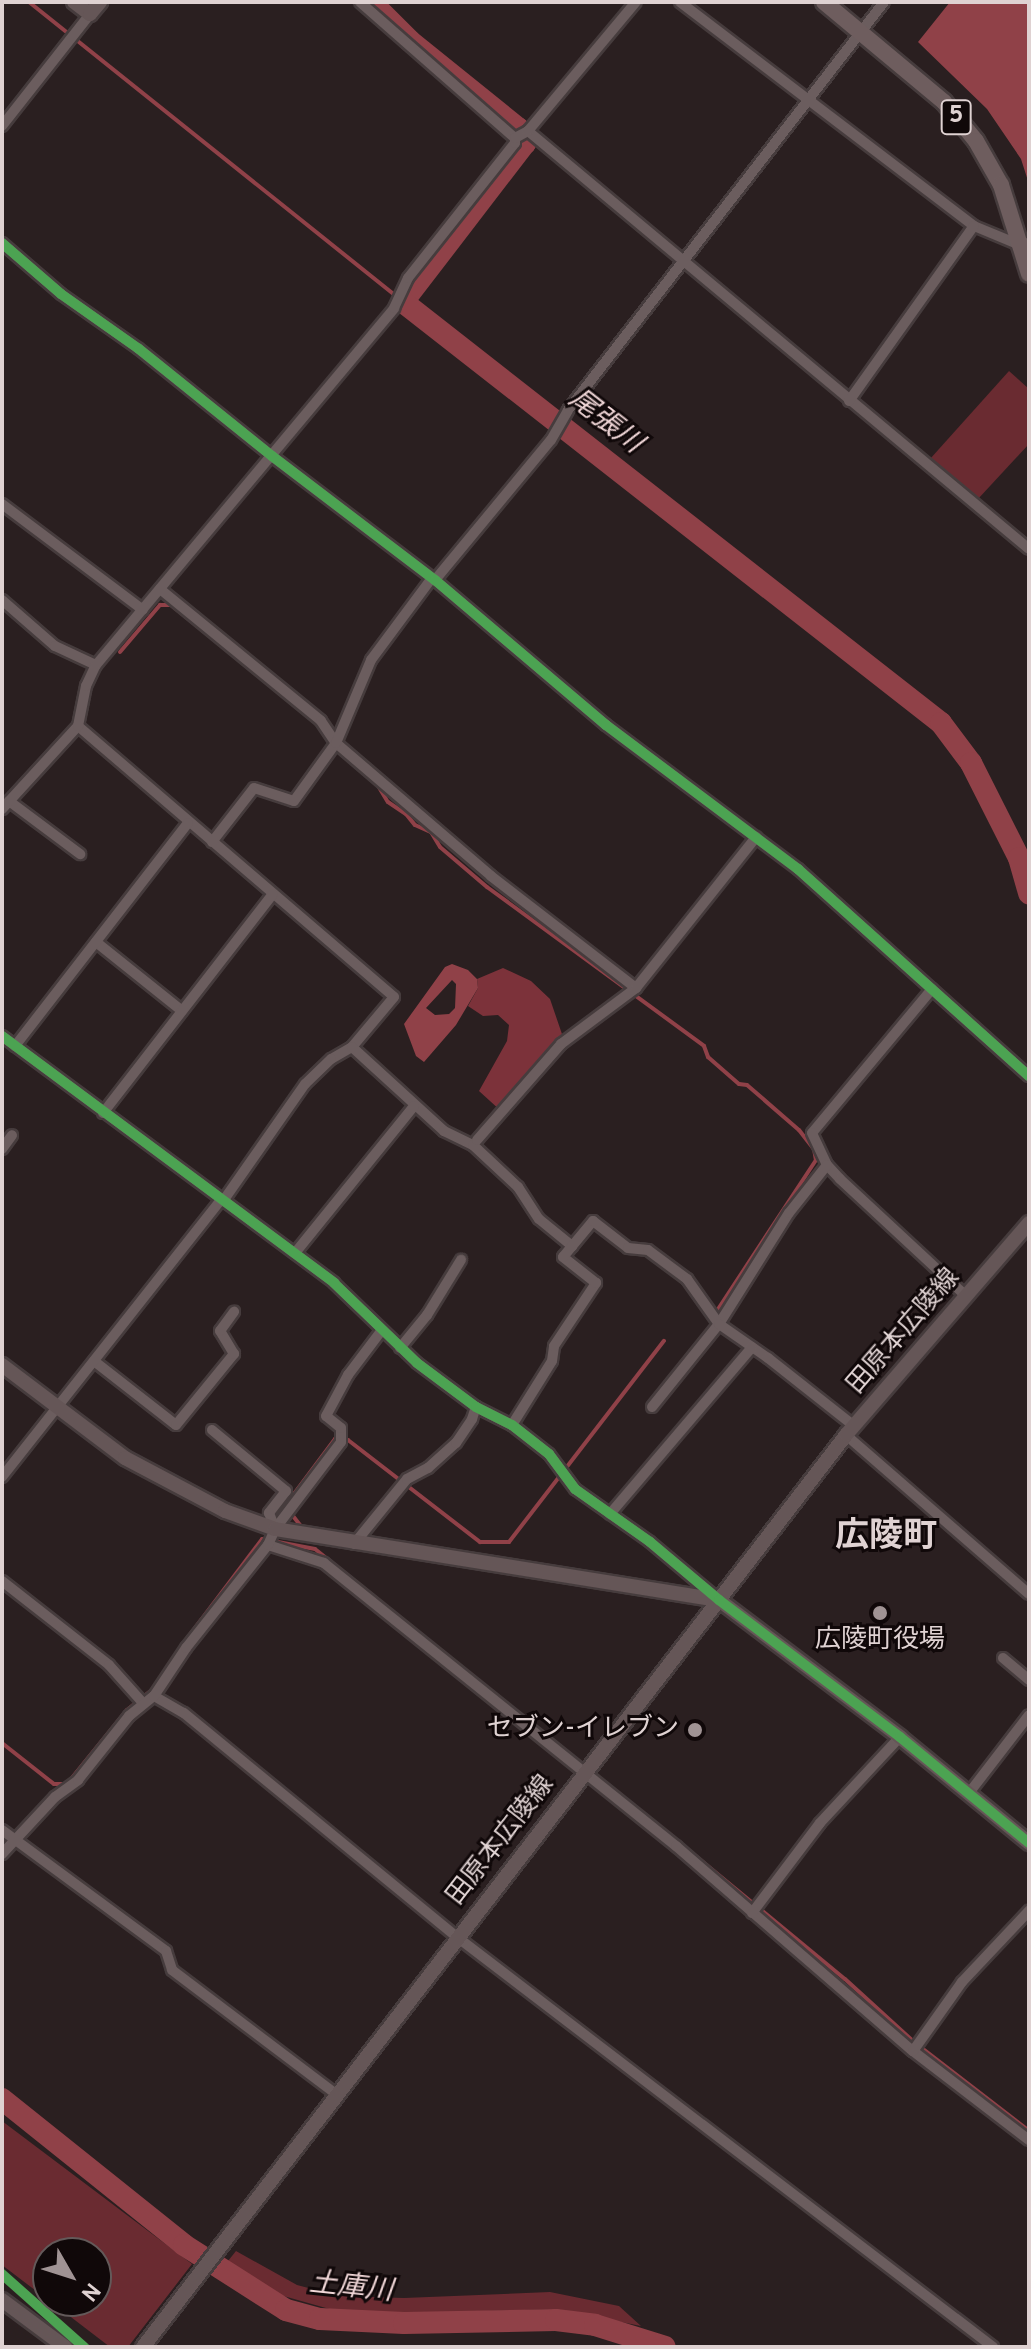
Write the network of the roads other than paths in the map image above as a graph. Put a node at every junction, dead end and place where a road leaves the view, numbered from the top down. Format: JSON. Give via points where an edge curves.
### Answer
{"nodes":[{"id":1,"x":74,"y":2,"type":"edge"},
{"id":2,"x":360,"y":2,"type":"edge"},
{"id":3,"x":680,"y":2,"type":"edge"},
{"id":4,"x":824,"y":2,"type":"edge"},
{"id":5,"x":884,"y":2,"type":"edge"},
{"id":6,"x":631,"y":5,"type":"edge"},
{"id":7,"x":95,"y":8,"type":"edge"},
{"id":8,"x":861,"y":32,"type":"junction"},
{"id":9,"x":808,"y":100,"type":"junction"},
{"id":10,"x":2,"y":126,"type":"edge"},
{"id":11,"x":520,"y":135,"type":"junction"},
{"id":12,"x":974,"y":226,"type":"junction"},
{"id":13,"x":2,"y":243,"type":"edge"},
{"id":14,"x":1025,"y":252,"type":"edge"},
{"id":15,"x":682,"y":262,"type":"junction"},
{"id":16,"x":1029,"y":274,"type":"edge"},
{"id":17,"x":849,"y":401,"type":"junction"},
{"id":18,"x":272,"y":456,"type":"junction"},
{"id":19,"x":2,"y":504,"type":"edge"},
{"id":20,"x":1029,"y":549,"type":"edge"},
{"id":21,"x":433,"y":579,"type":"junction"},
{"id":22,"x":160,"y":589,"type":"junction"},
{"id":23,"x":2,"y":600,"type":"edge"},
{"id":24,"x":143,"y":610,"type":"junction"},
{"id":25,"x":96,"y":665,"type":"junction"},
{"id":26,"x":78,"y":726,"type":"junction"},
{"id":27,"x":336,"y":743,"type":"junction"},
{"id":28,"x":6,"y":805,"type":"edge"},
{"id":29,"x":188,"y":823,"type":"junction"},
{"id":30,"x":756,"y":837,"type":"junction"},
{"id":31,"x":212,"y":842,"type":"junction"},
{"id":32,"x":80,"y":854,"type":"dead end"},
{"id":33,"x":273,"y":894,"type":"junction"},
{"id":34,"x":96,"y":942,"type":"junction"},
{"id":35,"x":636,"y":988,"type":"junction"},
{"id":36,"x":932,"y":989,"type":"junction"},
{"id":37,"x":182,"y":1011,"type":"junction"},
{"id":38,"x":2,"y":1036,"type":"edge"},
{"id":39,"x":15,"y":1046,"type":"junction"},
{"id":40,"x":352,"y":1047,"type":"junction"},
{"id":41,"x":1029,"y":1076,"type":"edge"},
{"id":42,"x":414,"y":1106,"type":"junction"},
{"id":43,"x":103,"y":1113,"type":"junction"},
{"id":44,"x":12,"y":1135,"type":"dead end"},
{"id":45,"x":477,"y":1140,"type":"dead end"},
{"id":46,"x":2,"y":1149,"type":"edge"},
{"id":47,"x":827,"y":1165,"type":"junction"},
{"id":48,"x":222,"y":1200,"type":"junction"},
{"id":49,"x":1029,"y":1223,"type":"edge"},
{"id":50,"x":572,"y":1246,"type":"junction"},
{"id":51,"x":295,"y":1253,"type":"junction"},
{"id":52,"x":461,"y":1260,"type":"dead end"},
{"id":53,"x":967,"y":1297,"type":"junction"},
{"id":54,"x":234,"y":1312,"type":"dead end"},
{"id":55,"x":719,"y":1324,"type":"junction"},
{"id":56,"x":382,"y":1330,"type":"junction"},
{"id":57,"x":752,"y":1347,"type":"junction"},
{"id":58,"x":400,"y":1348,"type":"junction"},
{"id":59,"x":94,"y":1361,"type":"junction"},
{"id":60,"x":2,"y":1365,"type":"edge"},
{"id":61,"x":476,"y":1407,"type":"junction"},
{"id":62,"x":652,"y":1407,"type":"dead end"},
{"id":63,"x":56,"y":1408,"type":"junction"},
{"id":64,"x":512,"y":1425,"type":"junction"},
{"id":65,"x":212,"y":1430,"type":"dead end"},
{"id":66,"x":850,"y":1431,"type":"junction"},
{"id":67,"x":2,"y":1477,"type":"edge"},
{"id":68,"x":610,"y":1514,"type":"junction"},
{"id":69,"x":272,"y":1536,"type":"junction"},
{"id":70,"x":354,"y":1544,"type":"junction"},
{"id":71,"x":2,"y":1581,"type":"edge"},
{"id":72,"x":1029,"y":1594,"type":"edge"},
{"id":73,"x":719,"y":1600,"type":"junction"},
{"id":74,"x":1003,"y":1658,"type":"dead end"},
{"id":75,"x":1029,"y":1680,"type":"edge"},
{"id":76,"x":154,"y":1696,"type":"junction"},
{"id":77,"x":140,"y":1699,"type":"junction"},
{"id":78,"x":1029,"y":1715,"type":"edge"},
{"id":79,"x":900,"y":1737,"type":"junction"},
{"id":80,"x":585,"y":1773,"type":"junction"},
{"id":81,"x":969,"y":1793,"type":"junction"},
{"id":82,"x":2,"y":1830,"type":"edge"},
{"id":83,"x":15,"y":1839,"type":"junction"},
{"id":84,"x":1029,"y":1843,"type":"edge"},
{"id":85,"x":2,"y":1854,"type":"edge"},
{"id":86,"x":1029,"y":1911,"type":"edge"},
{"id":87,"x":752,"y":1913,"type":"junction"},
{"id":88,"x":457,"y":1937,"type":"junction"},
{"id":89,"x":913,"y":2051,"type":"junction"},
{"id":90,"x":337,"y":2095,"type":"junction"},
{"id":91,"x":1029,"y":2140,"type":"edge"},
{"id":92,"x":2,"y":2300,"type":"edge"},
{"id":93,"x":65,"y":2347,"type":"edge"},
{"id":94,"x":143,"y":2347,"type":"edge"},
{"id":95,"x":993,"y":2347,"type":"edge"}],
"edges":[{"from":1,"to":7,"type":"main road"},
{"from":2,"to":11,"type":"street"},
{"from":3,"to":9,"type":"street"},
{"from":4,"to":8,"type":"main road","number":"5"},
{"from":5,"to":8,"type":"street"},
{"from":6,"to":11,"type":"street"},
{"from":7,"to":10,"type":"street"},
{"from":8,"to":9,"type":"street"},
{"from":8,"to":14,"type":"main road","number":"5","via":[[944,102],[976,141],[1001,185]]},
{"from":9,"to":12,"type":"street"},
{"from":9,"to":15,"type":"street"},
{"from":11,"to":15,"type":"street"},
{"from":11,"to":18,"type":"street","via":[[404,285],[394,308]]},
{"from":12,"to":14,"type":"street"},
{"from":12,"to":17,"type":"street"},
{"from":13,"to":18,"type":"street"},
{"from":14,"to":16,"type":"main road","number":"5"},
{"from":15,"to":17,"type":"street"},
{"from":15,"to":21,"type":"street","via":[[555,434]]},
{"from":17,"to":20,"type":"street"},
{"from":18,"to":21,"type":"street"},
{"from":18,"to":22,"type":"street"},
{"from":19,"to":24,"type":"street"},
{"from":21,"to":27,"type":"street","via":[[371,660]]},
{"from":21,"to":30,"type":"street","via":[[606,725]]},
{"from":22,"to":24,"type":"street"},
{"from":22,"to":27,"type":"street","via":[[321,721]]},
{"from":23,"to":25,"type":"street","via":[[55,646]]},
{"from":24,"to":25,"type":"street"},
{"from":25,"to":26,"type":"street"},
{"from":26,"to":28,"type":"street"},
{"from":26,"to":29,"type":"street"},
{"from":27,"to":31,"type":"street","via":[[294,801],[254,788]]},
{"from":27,"to":35,"type":"street","via":[[491,876]]},
{"from":28,"to":32,"type":"street"},
{"from":29,"to":31,"type":"street"},
{"from":29,"to":34,"type":"street"},
{"from":30,"to":35,"type":"street"},
{"from":30,"to":36,"type":"street"},
{"from":31,"to":33,"type":"street"},
{"from":33,"to":37,"type":"street"},
{"from":33,"to":40,"type":"street","via":[[394,997]]},
{"from":34,"to":37,"type":"street"},
{"from":34,"to":39,"type":"street"},
{"from":35,"to":45,"type":"street","via":[[561,1044]]},
{"from":36,"to":41,"type":"street"},
{"from":36,"to":47,"type":"street","via":[[812,1133]]},
{"from":37,"to":43,"type":"street"},
{"from":38,"to":39,"type":"street"},
{"from":39,"to":43,"type":"street"},
{"from":40,"to":42,"type":"street"},
{"from":40,"to":48,"type":"street","via":[[305,1084]]},
{"from":42,"to":50,"type":"street","via":[[444,1131],[473,1145],[518,1187],[539,1219]]},
{"from":42,"to":51,"type":"street"},
{"from":43,"to":48,"type":"street"},
{"from":44,"to":46,"type":"street"},
{"from":47,"to":53,"type":"street"},
{"from":47,"to":55,"type":"street","via":[[789,1213]]},
{"from":48,"to":51,"type":"street"},
{"from":48,"to":59,"type":"street"},
{"from":49,"to":53,"type":"main road","name":"田原本広陵線"},
{"from":50,"to":55,"type":"street","via":[[593,1221],[628,1248],[648,1250],[687,1279]]},
{"from":50,"to":64,"type":"street","via":[[563,1257],[596,1283],[554,1346],[552,1361]]},
{"from":51,"to":56,"type":"street"},
{"from":52,"to":58,"type":"street"},
{"from":53,"to":66,"type":"main road","name":"田原本広陵線"},
{"from":54,"to":59,"type":"street","via":[[220,1331],[234,1354],[176,1425]]},
{"from":55,"to":57,"type":"street"},
{"from":55,"to":62,"type":"street"},
{"from":56,"to":58,"type":"street"},
{"from":56,"to":69,"type":"street","via":[[326,1416],[341,1428],[342,1438]]},
{"from":57,"to":66,"type":"street"},
{"from":57,"to":68,"type":"street"},
{"from":58,"to":61,"type":"street"},
{"from":59,"to":63,"type":"street"},
{"from":60,"to":63,"type":"main road"},
{"from":61,"to":64,"type":"street"},
{"from":61,"to":70,"type":"street","via":[[456,1443],[404,1482]]},
{"from":63,"to":67,"type":"street"},
{"from":63,"to":69,"type":"main road","via":[[125,1458]]},
{"from":64,"to":68,"type":"street"},
{"from":65,"to":69,"type":"street","via":[[286,1491],[269,1513]]},
{"from":66,"to":72,"type":"street"},
{"from":66,"to":73,"type":"main road","name":"田原本広陵線"},
{"from":68,"to":73,"type":"street"},
{"from":69,"to":70,"type":"main road"},
{"from":69,"to":76,"type":"street"},
{"from":69,"to":80,"type":"street","via":[[324,1563]]},
{"from":70,"to":73,"type":"main road"},
{"from":71,"to":77,"type":"street","via":[[109,1665]]},
{"from":73,"to":79,"type":"main road"},
{"from":73,"to":80,"type":"main road","name":"田原本広陵線"},
{"from":74,"to":75,"type":"street"},
{"from":76,"to":77,"type":"street"},
{"from":76,"to":88,"type":"street","via":[[184,1713]]},
{"from":77,"to":83,"type":"street","via":[[78,1780]]},
{"from":78,"to":81,"type":"street"},
{"from":79,"to":81,"type":"main road"},
{"from":79,"to":87,"type":"street","via":[[820,1823]]},
{"from":80,"to":87,"type":"street"},
{"from":80,"to":88,"type":"main road","name":"田原本広陵線"},
{"from":81,"to":84,"type":"main road"},
{"from":82,"to":83,"type":"street"},
{"from":83,"to":85,"type":"street"},
{"from":83,"to":90,"type":"street","via":[[166,1951],[172,1970]]},
{"from":86,"to":89,"type":"street","via":[[962,1982]]},
{"from":87,"to":89,"type":"street"},
{"from":88,"to":90,"type":"main road","name":"田原本広陵線"},
{"from":88,"to":95,"type":"street"},
{"from":89,"to":91,"type":"street"},
{"from":90,"to":94,"type":"main road","name":"田原本広陵線"},
{"from":92,"to":93,"type":"main road"}]}
